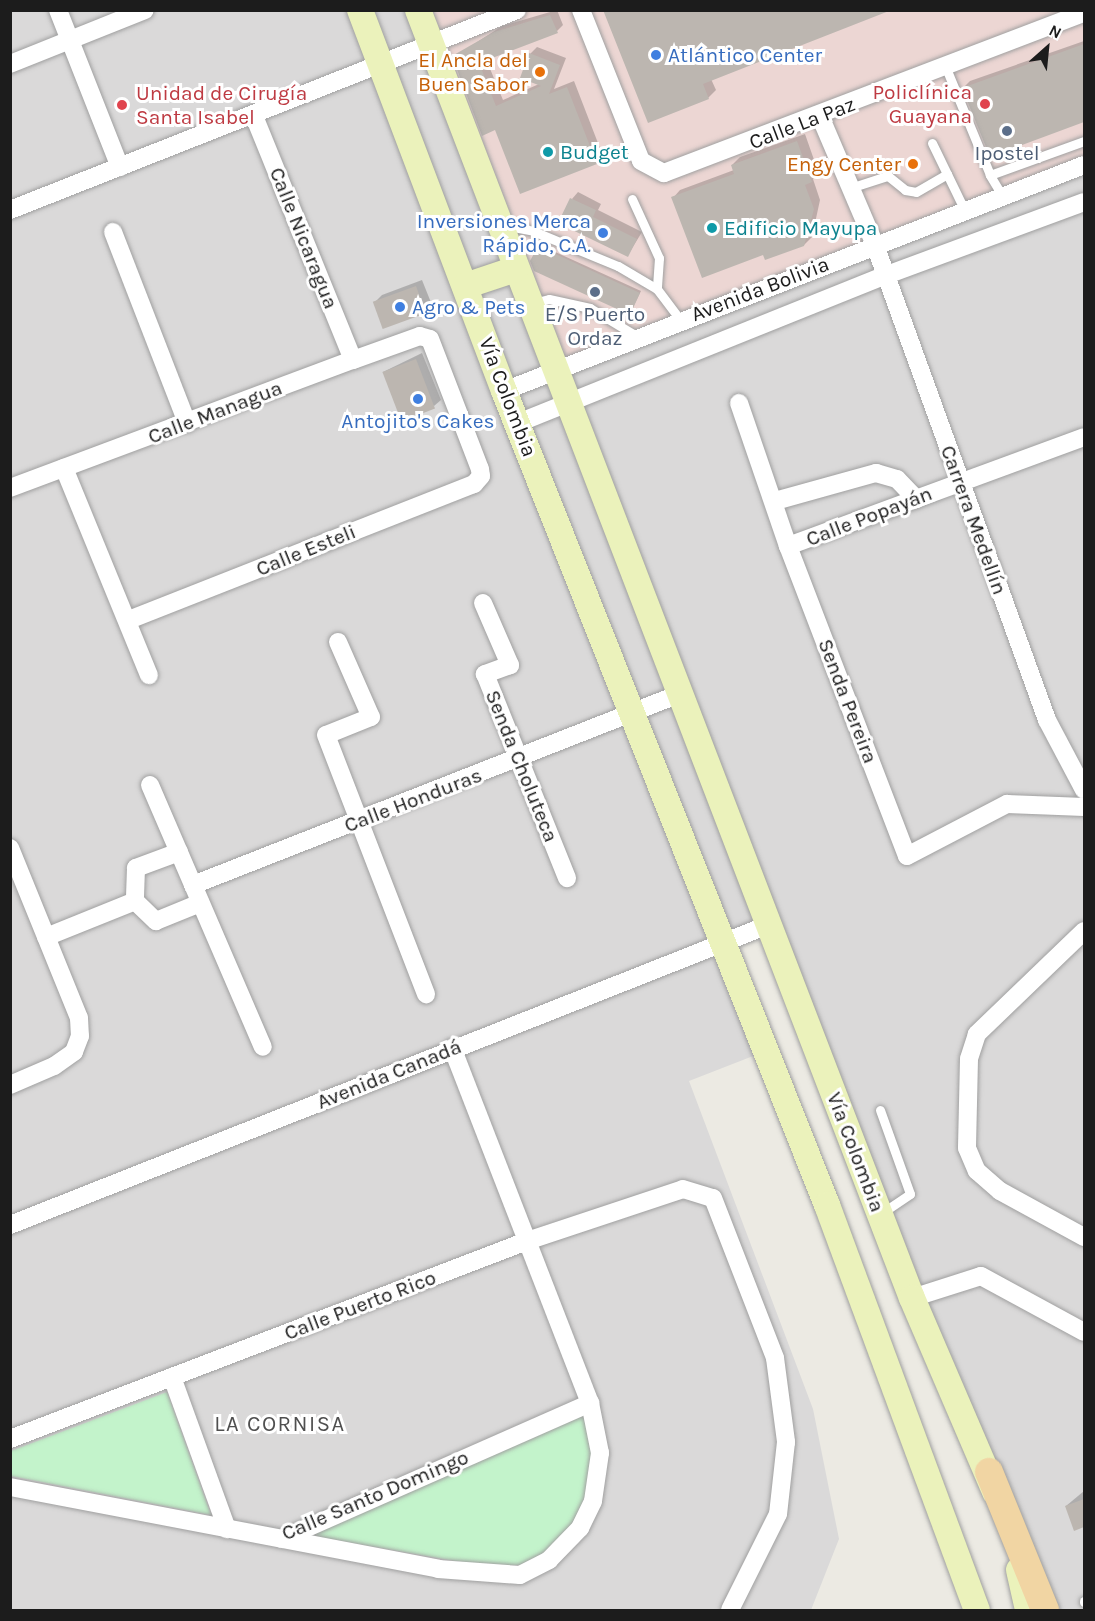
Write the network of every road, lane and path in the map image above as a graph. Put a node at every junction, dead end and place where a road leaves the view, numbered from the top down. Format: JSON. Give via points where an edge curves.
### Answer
{"nodes":[{"id":1,"x":58,"y":10,"type":"edge"},
{"id":2,"x":145,"y":10,"type":"edge"},
{"id":3,"x":360,"y":10,"type":"edge"},
{"id":4,"x":418,"y":10,"type":"edge"},
{"id":5,"x":517,"y":10,"type":"edge"},
{"id":6,"x":581,"y":10,"type":"edge"},
{"id":7,"x":1084,"y":13,"type":"edge"},
{"id":8,"x":70,"y":40,"type":"junction"},
{"id":9,"x":433,"y":46,"type":"junction"},
{"id":10,"x":10,"y":64,"type":"edge"},
{"id":11,"x":382,"y":67,"type":"junction"},
{"id":12,"x":946,"y":68,"type":"junction"},
{"id":13,"x":254,"y":116,"type":"junction"},
{"id":14,"x":820,"y":116,"type":"junction"},
{"id":15,"x":1084,"y":141,"type":"edge"},
{"id":16,"x":932,"y":142,"type":"dead end"},
{"id":17,"x":1084,"y":165,"type":"edge"},
{"id":18,"x":120,"y":167,"type":"junction"},
{"id":19,"x":947,"y":174,"type":"junction"},
{"id":20,"x":990,"y":175,"type":"junction"},
{"id":21,"x":850,"y":188,"type":"junction"},
{"id":22,"x":1003,"y":196,"type":"junction"},
{"id":23,"x":632,"y":199,"type":"dead end"},
{"id":24,"x":1084,"y":202,"type":"edge"},
{"id":25,"x":10,"y":210,"type":"edge"},
{"id":26,"x":965,"y":211,"type":"junction"},
{"id":27,"x":498,"y":225,"type":"junction"},
{"id":28,"x":113,"y":232,"type":"dead end"},
{"id":29,"x":875,"y":244,"type":"junction"},
{"id":30,"x":516,"y":269,"type":"junction"},
{"id":31,"x":884,"y":276,"type":"junction"},
{"id":32,"x":465,"y":286,"type":"junction"},
{"id":33,"x":657,"y":288,"type":"junction"},
{"id":34,"x":529,"y":304,"type":"junction"},
{"id":35,"x":680,"y":320,"type":"junction"},
{"id":36,"x":638,"y":337,"type":"junction"},
{"id":37,"x":353,"y":360,"type":"junction"},
{"id":38,"x":554,"y":370,"type":"junction"},
{"id":39,"x":504,"y":391,"type":"junction"},
{"id":40,"x":569,"y":403,"type":"junction"},
{"id":41,"x":739,"y":403,"type":"dead end"},
{"id":42,"x":187,"y":423,"type":"junction"},
{"id":43,"x":518,"y":423,"type":"junction"},
{"id":44,"x":1084,"y":437,"type":"edge"},
{"id":45,"x":64,"y":468,"type":"junction"},
{"id":46,"x":481,"y":476,"type":"joint"},
{"id":47,"x":961,"y":481,"type":"junction"},
{"id":48,"x":10,"y":488,"type":"edge"},
{"id":49,"x":916,"y":499,"type":"junction"},
{"id":50,"x":775,"y":501,"type":"junction"},
{"id":51,"x":788,"y":546,"type":"junction"},
{"id":52,"x":483,"y":603,"type":"dead end"},
{"id":53,"x":128,"y":620,"type":"junction"},
{"id":54,"x":338,"y":642,"type":"dead end"},
{"id":55,"x":149,"y":675,"type":"dead end"},
{"id":56,"x":682,"y":693,"type":"junction"},
{"id":57,"x":633,"y":715,"type":"junction"},
{"id":58,"x":518,"y":759,"type":"junction"},
{"id":59,"x":150,"y":785,"type":"dead end"},
{"id":60,"x":1084,"y":790,"type":"edge"},
{"id":61,"x":1084,"y":807,"type":"edge"},
{"id":62,"x":358,"y":821,"type":"junction"},
{"id":63,"x":10,"y":848,"type":"edge"},
{"id":64,"x":179,"y":852,"type":"junction"},
{"id":65,"x":567,"y":878,"type":"dead end"},
{"id":66,"x":193,"y":885,"type":"junction"},
{"id":67,"x":135,"y":901,"type":"junction"},
{"id":68,"x":201,"y":903,"type":"junction"},
{"id":69,"x":768,"y":925,"type":"junction"},
{"id":70,"x":1084,"y":931,"type":"edge"},
{"id":71,"x":46,"y":938,"type":"junction"},
{"id":72,"x":723,"y":941,"type":"junction"},
{"id":73,"x":426,"y":994,"type":"dead end"},
{"id":74,"x":263,"y":1047,"type":"dead end"},
{"id":75,"x":452,"y":1048,"type":"junction"},
{"id":76,"x":10,"y":1085,"type":"edge"},
{"id":77,"x":880,"y":1110,"type":"dead end"},
{"id":78,"x":880,"y":1214,"type":"junction"},
{"id":79,"x":10,"y":1225,"type":"edge"},
{"id":80,"x":1084,"y":1237,"type":"edge"},
{"id":81,"x":527,"y":1241,"type":"junction"},
{"id":82,"x":912,"y":1298,"type":"junction"},
{"id":83,"x":1084,"y":1332,"type":"edge"},
{"id":84,"x":172,"y":1377,"type":"junction"},
{"id":85,"x":590,"y":1402,"type":"junction"},
{"id":86,"x":10,"y":1439,"type":"edge"},
{"id":87,"x":989,"y":1472,"type":"junction"},
{"id":88,"x":10,"y":1487,"type":"edge"},
{"id":89,"x":227,"y":1529,"type":"junction"},
{"id":90,"x":282,"y":1539,"type":"junction"},
{"id":91,"x":730,"y":1611,"type":"edge"},
{"id":92,"x":977,"y":1611,"type":"edge"},
{"id":93,"x":1028,"y":1611,"type":"edge"},
{"id":94,"x":1045,"y":1611,"type":"edge"}],
"edges":[{"from":1,"to":8,"type":"street"},
{"from":2,"to":8,"type":"street"},
{"from":3,"to":11,"type":"main road","name":"Vía Colombia"},
{"from":4,"to":9,"type":"main road","name":"Vía Colombia"},
{"from":5,"to":9,"type":"street"},
{"from":6,"to":14,"type":"street","name":"Calle La Paz","via":[[635,149],[651,169],[664,173],[681,169]]},
{"from":7,"to":12,"type":"street","name":"Calle La Paz"},
{"from":8,"to":10,"type":"street"},
{"from":8,"to":18,"type":"street"},
{"from":9,"to":11,"type":"street"},
{"from":9,"to":27,"type":"main road","name":"Vía Colombia"},
{"from":11,"to":13,"type":"street"},
{"from":11,"to":32,"type":"main road","name":"Vía Colombia"},
{"from":12,"to":14,"type":"street","name":"Calle La Paz"},
{"from":12,"to":20,"type":"lane"},
{"from":13,"to":18,"type":"street"},
{"from":13,"to":37,"type":"street","name":"Calle Nicaragua"},
{"from":14,"to":21,"type":"street","name":"Carrera Medellín"},
{"from":15,"to":20,"type":"lane"},
{"from":16,"to":19,"type":"lane"},
{"from":17,"to":22,"type":"street","name":"Avenida Bolivia"},
{"from":18,"to":25,"type":"street"},
{"from":19,"to":21,"type":"lane","via":[[916,192],[905,190],[888,176]]},
{"from":19,"to":26,"type":"lane"},
{"from":20,"to":22,"type":"lane"},
{"from":21,"to":29,"type":"street","name":"Carrera Medellín"},
{"from":22,"to":26,"type":"street","name":"Avenida Bolivia"},
{"from":23,"to":33,"type":"lane","via":[[659,258]]},
{"from":24,"to":31,"type":"street","name":"Avenida Bolivia"},
{"from":26,"to":29,"type":"street","name":"Avenida Bolivia"},
{"from":27,"to":30,"type":"main road","name":"Vía Colombia"},
{"from":27,"to":33,"type":"lane","via":[[515,225],[583,250]]},
{"from":28,"to":42,"type":"street"},
{"from":29,"to":31,"type":"street","name":"Carrera Medellín"},
{"from":29,"to":35,"type":"street","name":"Avenida Bolivia"},
{"from":30,"to":32,"type":"main road"},
{"from":30,"to":34,"type":"main road","name":"Vía Colombia"},
{"from":31,"to":40,"type":"street","name":"Avenida Bolivia"},
{"from":31,"to":47,"type":"street","name":"Carrera Medellín"},
{"from":32,"to":39,"type":"main road","name":"Vía Colombia"},
{"from":33,"to":35,"type":"lane"},
{"from":34,"to":36,"type":"lane","via":[[549,299],[590,308]]},
{"from":34,"to":38,"type":"main road","name":"Vía Colombia"},
{"from":35,"to":36,"type":"street","name":"Avenida Bolivia"},
{"from":36,"to":38,"type":"street","name":"Avenida Bolivia"},
{"from":37,"to":42,"type":"street","name":"Calle Managua"},
{"from":37,"to":46,"type":"street","name":"Calle Managua","via":[[420,336],[430,339]]},
{"from":38,"to":39,"type":"street","name":"Avenida Bolivia"},
{"from":38,"to":40,"type":"main road","name":"Vía Colombia"},
{"from":39,"to":43,"type":"main road","name":"Vía Colombia"},
{"from":40,"to":43,"type":"street","name":"Avenida Bolivia"},
{"from":40,"to":56,"type":"main road","name":"Vía Colombia"},
{"from":41,"to":50,"type":"street","name":"Senda Pereira"},
{"from":42,"to":45,"type":"street","name":"Calle Managua"},
{"from":43,"to":57,"type":"main road","name":"Vía Colombia"},
{"from":44,"to":47,"type":"street","name":"Calle Popayán"},
{"from":45,"to":48,"type":"street","name":"Calle Managua"},
{"from":45,"to":53,"type":"street"},
{"from":46,"to":53,"type":"street","name":"Calle Esteli","via":[[474,484]]},
{"from":47,"to":49,"type":"street","name":"Calle Popayán"},
{"from":47,"to":60,"type":"street","name":"Carrera Medellín","via":[[1047,720]]},
{"from":49,"to":50,"type":"street","via":[[885,472]]},
{"from":49,"to":51,"type":"street","name":"Calle Popayán"},
{"from":50,"to":51,"type":"street","name":"Senda Pereira"},
{"from":51,"to":61,"type":"street","name":"Senda Pereira","via":[[907,856],[1007,804]]},
{"from":52,"to":58,"type":"street","name":"Senda Choluteca","via":[[510,665],[485,674]]},
{"from":53,"to":55,"type":"street"},
{"from":54,"to":62,"type":"street","via":[[371,717],[326,735]]},
{"from":56,"to":57,"type":"street"},
{"from":56,"to":69,"type":"main road","name":"Vía Colombia"},
{"from":57,"to":58,"type":"street","name":"Calle Honduras"},
{"from":57,"to":72,"type":"main road","name":"Vía Colombia"},
{"from":58,"to":62,"type":"street","name":"Calle Honduras"},
{"from":58,"to":65,"type":"street","name":"Senda Choluteca"},
{"from":59,"to":64,"type":"street"},
{"from":62,"to":66,"type":"street","name":"Calle Honduras"},
{"from":62,"to":73,"type":"street"},
{"from":63,"to":71,"type":"street"},
{"from":64,"to":66,"type":"street"},
{"from":64,"to":67,"type":"street","via":[[136,868]]},
{"from":66,"to":68,"type":"street"},
{"from":67,"to":68,"type":"street","via":[[156,921]]},
{"from":67,"to":71,"type":"street"},
{"from":68,"to":74,"type":"street"},
{"from":69,"to":72,"type":"street","name":"Avenida Canadá"},
{"from":69,"to":78,"type":"main road","name":"Vía Colombia"},
{"from":70,"to":80,"type":"street","via":[[977,1034],[969,1059],[967,1149],[977,1171],[1000,1191]]},
{"from":71,"to":76,"type":"street","via":[[79,1018],[80,1036],[74,1052],[54,1066]]},
{"from":72,"to":75,"type":"street","name":"Avenida Canadá"},
{"from":72,"to":92,"type":"main road","name":"Vía Colombia","via":[[827,1205]]},
{"from":75,"to":79,"type":"street","name":"Avenida Canadá"},
{"from":75,"to":81,"type":"street"},
{"from":77,"to":78,"type":"lane","via":[[910,1194]]},
{"from":78,"to":82,"type":"main road","name":"Vía Colombia"},
{"from":81,"to":84,"type":"street","name":"Calle Puerto Rico"},
{"from":81,"to":85,"type":"street"},
{"from":81,"to":91,"type":"street","name":"Calle Puerto Rico","via":[[683,1189],[713,1198],[775,1358],[786,1442],[778,1514]]},
{"from":82,"to":83,"type":"street","via":[[981,1276]]},
{"from":82,"to":87,"type":"main road","name":"Vía Colombia"},
{"from":84,"to":86,"type":"street","name":"Calle Puerto Rico"},
{"from":84,"to":89,"type":"street"},
{"from":85,"to":90,"type":"street","name":"Calle Santo Domingo"},
{"from":85,"to":90,"type":"street","via":[[600,1453],[594,1501],[580,1528],[549,1560],[520,1575],[438,1569]]},
{"from":87,"to":93,"type":"main road","name":"Vía Colombia"},
{"from":87,"to":94,"type":"main road"},
{"from":88,"to":89,"type":"street","name":"Calle Santo Domingo"},
{"from":89,"to":90,"type":"street","name":"Calle Santo Domingo"}]}
